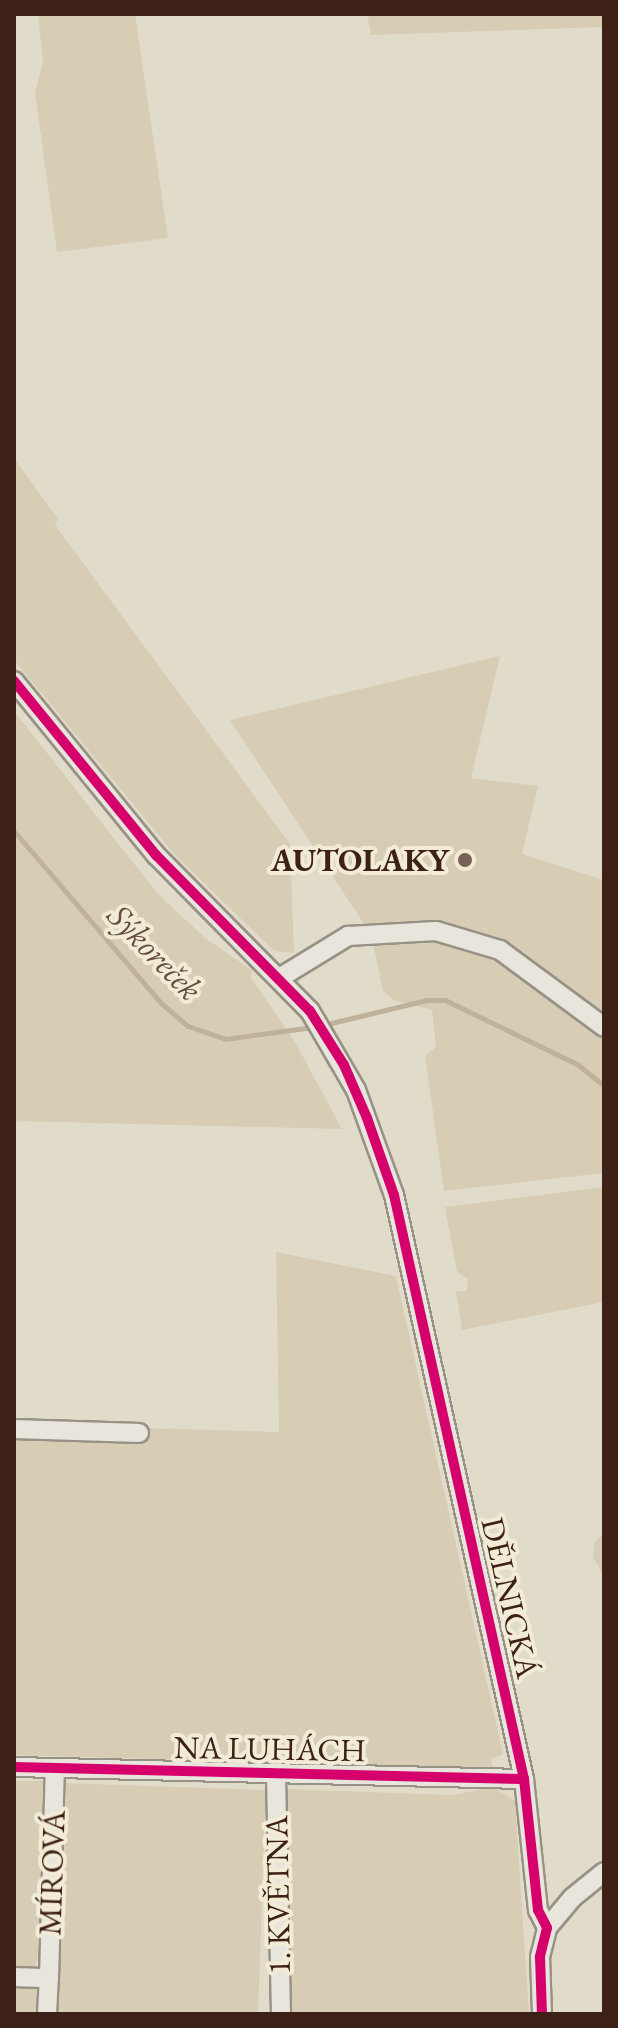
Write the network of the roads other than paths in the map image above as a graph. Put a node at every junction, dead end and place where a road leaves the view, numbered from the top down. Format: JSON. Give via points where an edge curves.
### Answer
{"nodes":[{"id":1,"x":14,"y":681,"type":"edge"},
{"id":2,"x":281,"y":977,"type":"junction"},
{"id":3,"x":604,"y":1027,"type":"edge"},
{"id":4,"x":14,"y":1429,"type":"edge"},
{"id":5,"x":139,"y":1433,"type":"dead end"},
{"id":6,"x":14,"y":1767,"type":"edge"},
{"id":7,"x":55,"y":1769,"type":"junction"},
{"id":8,"x":276,"y":1776,"type":"junction"},
{"id":9,"x":524,"y":1779,"type":"junction"},
{"id":10,"x":604,"y":1872,"type":"edge"},
{"id":11,"x":547,"y":1928,"type":"junction"},
{"id":12,"x":14,"y":1977,"type":"edge"},
{"id":13,"x":49,"y":1978,"type":"junction"},
{"id":14,"x":47,"y":2014,"type":"edge"},
{"id":15,"x":281,"y":2014,"type":"edge"},
{"id":16,"x":542,"y":2014,"type":"edge"}],
"edges":[{"from":1,"to":2,"type":"street","name":"DĚLNICKÁ","via":[[156,855]]},
{"from":2,"to":3,"type":"street","via":[[348,936],[436,931],[500,950]]},
{"from":2,"to":9,"type":"street","name":"DĚLNICKÁ","via":[[310,1011],[356,1090],[394,1195]]},
{"from":4,"to":5,"type":"street"},
{"from":6,"to":7,"type":"street","name":"NA LUHÁCH"},
{"from":7,"to":8,"type":"street","name":"NA LUHÁCH"},
{"from":7,"to":13,"type":"street","name":"MÍROVÁ"},
{"from":8,"to":9,"type":"street","name":"NA LUHÁCH"},
{"from":8,"to":15,"type":"street","name":"1. KVĚTNA"},
{"from":9,"to":11,"type":"street","name":"DĚLNICKÁ","via":[[538,1910]]},
{"from":10,"to":11,"type":"street"},
{"from":11,"to":16,"type":"street","name":"DĚLNICKÁ","via":[[540,1957]]},
{"from":12,"to":13,"type":"street","name":"MÍROVÁ"},
{"from":13,"to":14,"type":"street","name":"MÍROVÁ"}]}
